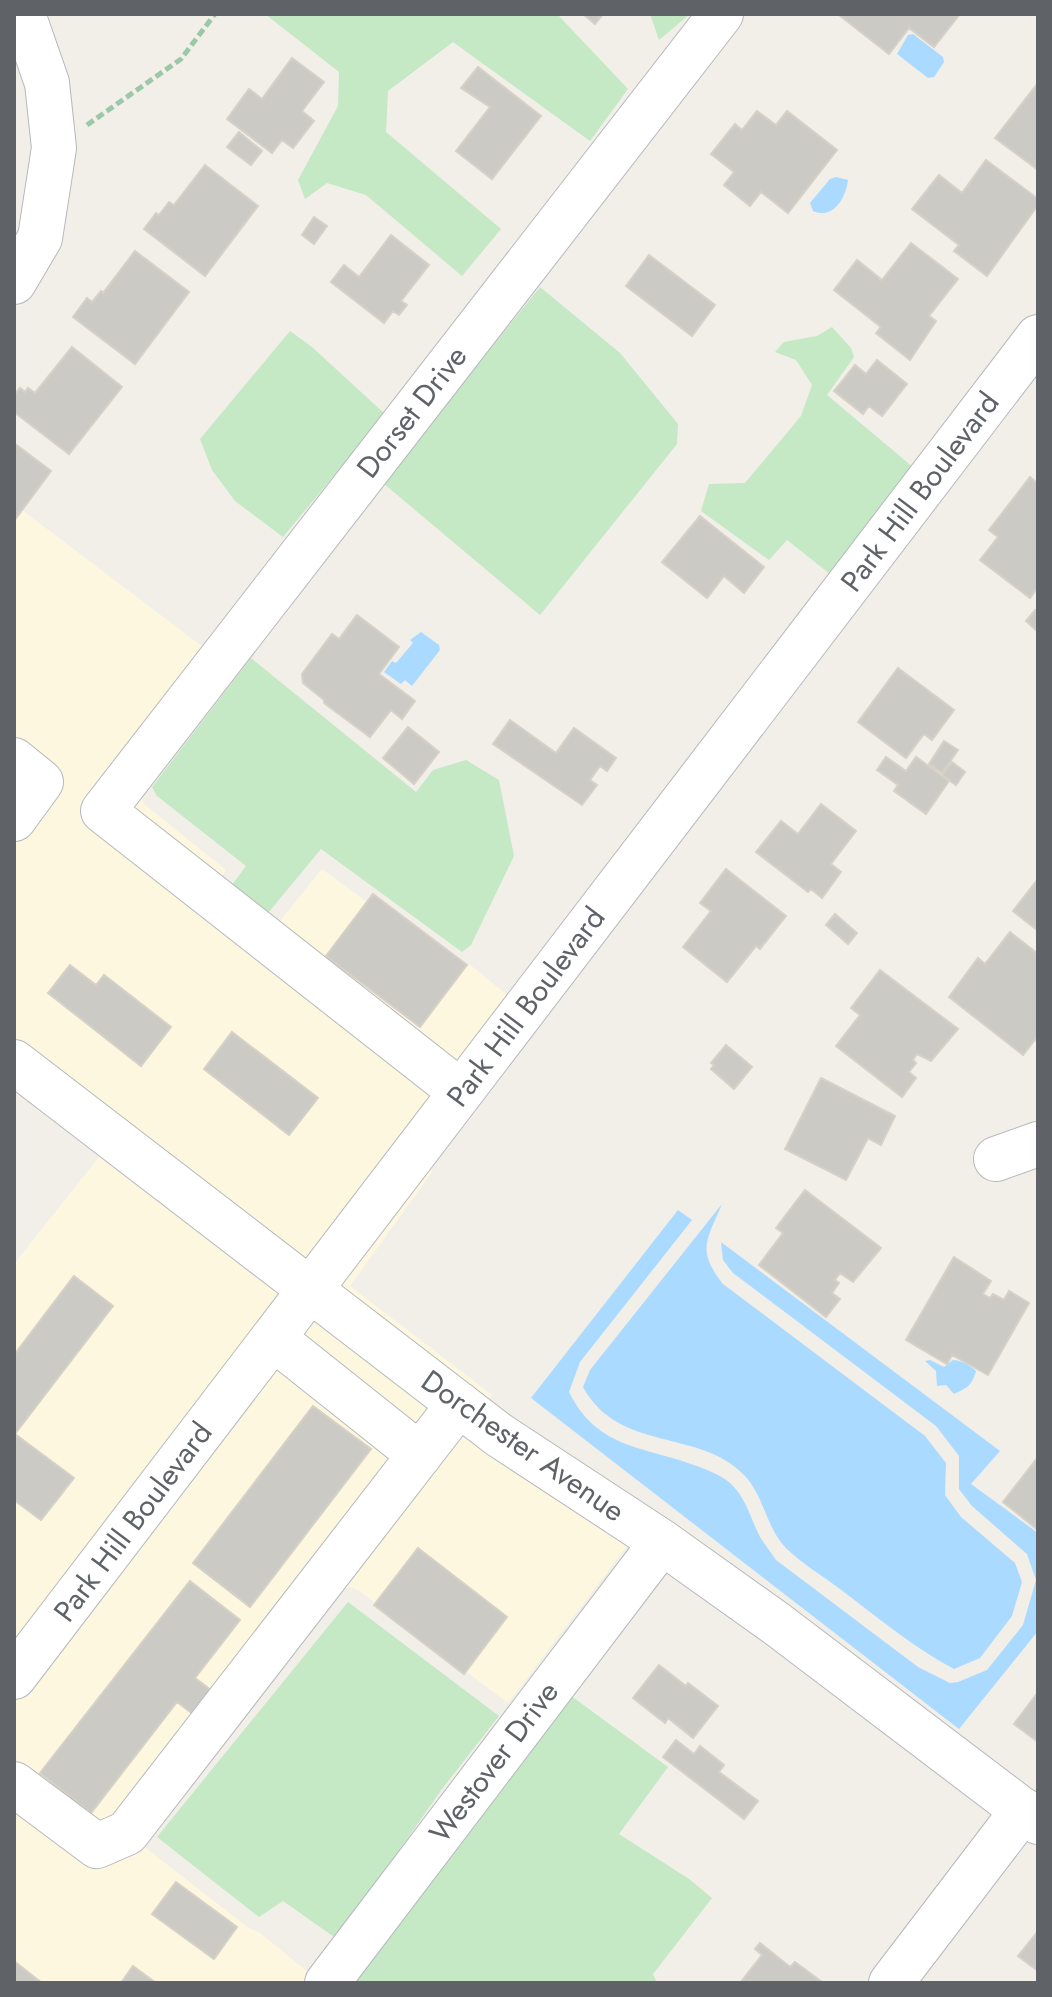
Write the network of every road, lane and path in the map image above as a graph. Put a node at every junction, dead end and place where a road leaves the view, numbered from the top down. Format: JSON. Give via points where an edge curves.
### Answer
{"nodes":[{"id":1,"x":23,"y":14,"type":"edge"},
{"id":2,"x":215,"y":14,"type":"edge"},
{"id":3,"x":721,"y":14,"type":"edge"},
{"id":4,"x":54,"y":148,"type":"junction"},
{"id":5,"x":14,"y":282,"type":"edge"},
{"id":6,"x":1038,"y":337,"type":"edge"},
{"id":7,"x":14,"y":760,"type":"edge"},
{"id":8,"x":14,"y":819,"type":"edge"},
{"id":9,"x":14,"y":1062,"type":"edge"},
{"id":10,"x":461,"y":1092,"type":"junction"},
{"id":11,"x":1038,"y":1144,"type":"edge"},
{"id":12,"x":996,"y":1159,"type":"dead end"},
{"id":13,"x":311,"y":1289,"type":"junction"},
{"id":14,"x":273,"y":1338,"type":"junction"},
{"id":15,"x":459,"y":1404,"type":"junction"},
{"id":16,"x":420,"y":1455,"type":"junction"},
{"id":17,"x":662,"y":1542,"type":"junction"},
{"id":18,"x":14,"y":1677,"type":"edge"},
{"id":19,"x":14,"y":1784,"type":"edge"},
{"id":20,"x":1030,"y":1816,"type":"edge"},
{"id":21,"x":327,"y":1983,"type":"edge"},
{"id":22,"x":891,"y":1983,"type":"edge"}],
"edges":[{"from":1,"to":4,"type":"street","via":[[47,83]]},
{"from":2,"to":4,"type":"path","via":[[181,59]]},
{"from":3,"to":10,"type":"street","name":"Dorset Drive","via":[[103,811]]},
{"from":4,"to":5,"type":"street","via":[[40,238]]},
{"from":6,"to":10,"type":"street","name":"Park Hill Boulevard"},
{"from":7,"to":8,"type":"street","via":[[41,782]]},
{"from":9,"to":13,"type":"street","name":"Dorchester Avenue"},
{"from":10,"to":13,"type":"street","name":"Park Hill Boulevard"},
{"from":11,"to":12,"type":"street"},
{"from":13,"to":14,"type":"street","name":"Park Hill Boulevard"},
{"from":13,"to":15,"type":"street","name":"Dorchester Avenue"},
{"from":14,"to":16,"type":"street"},
{"from":14,"to":18,"type":"street","name":"Park Hill Boulevard"},
{"from":15,"to":16,"type":"street"},
{"from":15,"to":17,"type":"street","name":"Dorchester Avenue"},
{"from":16,"to":19,"type":"street","via":[[127,1833],[97,1846]]},
{"from":17,"to":20,"type":"street","name":"Dorchester Avenue"},
{"from":17,"to":21,"type":"street","name":"Westover Drive"},
{"from":20,"to":22,"type":"street"}]}
